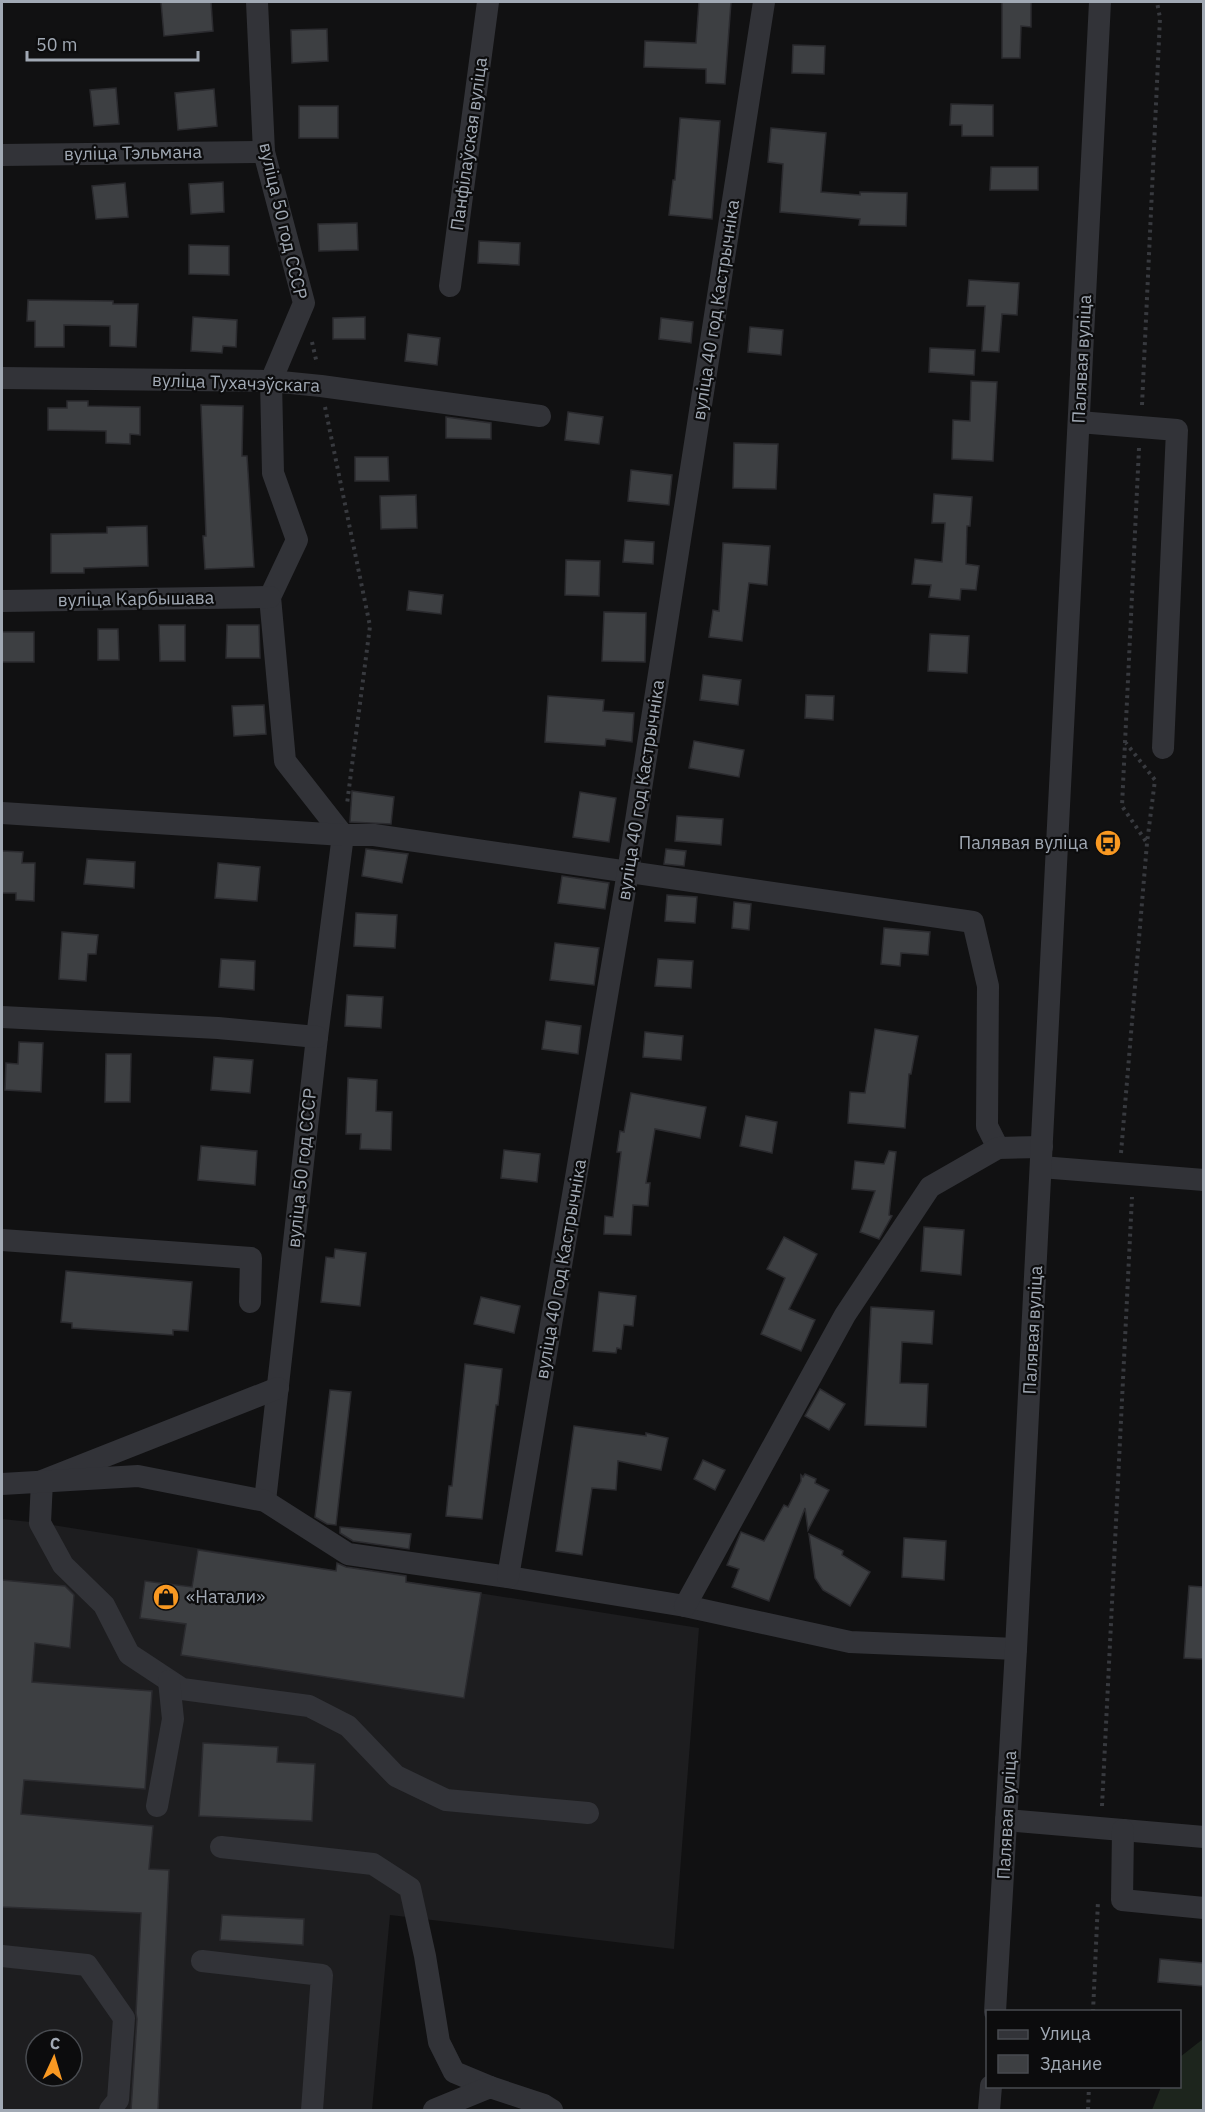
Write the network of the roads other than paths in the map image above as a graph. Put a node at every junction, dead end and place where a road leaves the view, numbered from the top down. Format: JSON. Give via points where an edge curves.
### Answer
{"nodes":[{"id":1,"x":257,"y":2,"type":"edge"},
{"id":2,"x":488,"y":2,"type":"edge"},
{"id":3,"x":764,"y":2,"type":"edge"},
{"id":4,"x":1100,"y":2,"type":"edge"},
{"id":5,"x":264,"y":152,"type":"junction"},
{"id":6,"x":2,"y":155,"type":"edge"},
{"id":7,"x":450,"y":286,"type":"dead end"},
{"id":8,"x":2,"y":378,"type":"edge"},
{"id":9,"x":271,"y":381,"type":"junction"},
{"id":10,"x":540,"y":416,"type":"dead end"},
{"id":11,"x":1079,"y":422,"type":"junction"},
{"id":12,"x":270,"y":597,"type":"junction"},
{"id":13,"x":2,"y":601,"type":"edge"},
{"id":14,"x":1163,"y":748,"type":"dead end"},
{"id":15,"x":2,"y":813,"type":"edge"},
{"id":16,"x":343,"y":835,"type":"junction"},
{"id":17,"x":628,"y":872,"type":"junction"},
{"id":18,"x":2,"y":1017,"type":"edge"},
{"id":19,"x":317,"y":1037,"type":"junction"},
{"id":20,"x":998,"y":1148,"type":"junction"},
{"id":21,"x":1042,"y":1157,"type":"junction"},
{"id":22,"x":1203,"y":1180,"type":"edge"},
{"id":23,"x":2,"y":1240,"type":"edge"},
{"id":24,"x":250,"y":1302,"type":"dead end"},
{"id":25,"x":278,"y":1388,"type":"junction"},
{"id":26,"x":42,"y":1481,"type":"junction"},
{"id":27,"x":2,"y":1484,"type":"edge"},
{"id":28,"x":265,"y":1501,"type":"junction"},
{"id":29,"x":508,"y":1577,"type":"junction"},
{"id":30,"x":685,"y":1606,"type":"junction"},
{"id":31,"x":1016,"y":1649,"type":"junction"},
{"id":32,"x":169,"y":1681,"type":"junction"},
{"id":33,"x":157,"y":1806,"type":"dead end"},
{"id":34,"x":588,"y":1813,"type":"dead end"},
{"id":35,"x":1006,"y":1820,"type":"junction"},
{"id":36,"x":1112,"y":1829,"type":"junction"},
{"id":37,"x":1203,"y":1837,"type":"edge"},
{"id":38,"x":221,"y":1847,"type":"dead end"},
{"id":39,"x":1203,"y":1908,"type":"edge"},
{"id":40,"x":2,"y":1956,"type":"edge"},
{"id":41,"x":202,"y":1961,"type":"dead end"},
{"id":42,"x":995,"y":2010,"type":"edge"},
{"id":43,"x":490,"y":2087,"type":"junction"},
{"id":44,"x":991,"y":2088,"type":"edge"},
{"id":45,"x":110,"y":2110,"type":"edge"},
{"id":46,"x":312,"y":2110,"type":"edge"},
{"id":47,"x":434,"y":2110,"type":"edge"},
{"id":48,"x":552,"y":2110,"type":"edge"},
{"id":49,"x":989,"y":2110,"type":"edge"}],
"edges":[{"from":1,"to":5,"type":"street","name":"вуліца 50 год СССР"},
{"from":2,"to":7,"type":"street","name":"Панфілаўская вуліца"},
{"from":3,"to":17,"type":"street","name":"вуліца 40 год Кастрычніка"},
{"from":4,"to":11,"type":"street","name":"Палявая вуліца"},
{"from":5,"to":6,"type":"street","name":"вуліца Тэльмана"},
{"from":5,"to":9,"type":"street","name":"вуліца 50 год СССР","via":[[304,303]]},
{"from":8,"to":9,"type":"street","name":"вуліца Тухачэўскага"},
{"from":9,"to":10,"type":"street","name":"вуліца Тухачэўскага"},
{"from":9,"to":12,"type":"street","name":"вуліца 50 год СССР","via":[[273,473],[297,540]]},
{"from":11,"to":14,"type":"street","via":[[1177,430]]},
{"from":11,"to":21,"type":"street","name":"Палявая вуліца"},
{"from":12,"to":13,"type":"street","name":"вуліца Карбышава"},
{"from":12,"to":16,"type":"street","via":[[285,761]]},
{"from":15,"to":16,"type":"street"},
{"from":16,"to":17,"type":"street","via":[[374,835]]},
{"from":16,"to":19,"type":"street","name":"вуліца 50 год СССР"},
{"from":17,"to":20,"type":"street","via":[[973,922],[988,986],[987,1126]]},
{"from":17,"to":29,"type":"street","name":"вуліца 40 год Кастрычніка"},
{"from":18,"to":19,"type":"street"},
{"from":19,"to":25,"type":"street","name":"вуліца 50 год СССР"},
{"from":20,"to":21,"type":"street"},
{"from":20,"to":30,"type":"street","via":[[930,1187],[845,1315]]},
{"from":21,"to":22,"type":"street","via":[[1126,1174]]},
{"from":21,"to":31,"type":"street","name":"Палявая вуліца"},
{"from":23,"to":24,"type":"street","via":[[251,1258]]},
{"from":25,"to":26,"type":"street"},
{"from":25,"to":28,"type":"street","name":"вуліца 50 год СССР"},
{"from":26,"to":27,"type":"street"},
{"from":26,"to":28,"type":"street","via":[[138,1476]]},
{"from":26,"to":32,"type":"street","via":[[40,1523],[63,1565],[104,1605],[129,1654]]},
{"from":28,"to":29,"type":"street","via":[[348,1554]]},
{"from":29,"to":30,"type":"street"},
{"from":30,"to":31,"type":"street","via":[[850,1642]]},
{"from":31,"to":35,"type":"street","name":"Палявая вуліца"},
{"from":32,"to":33,"type":"street","via":[[173,1719]]},
{"from":32,"to":34,"type":"street","via":[[182,1689],[309,1706],[348,1726],[396,1776],[446,1800]]},
{"from":35,"to":36,"type":"street"},
{"from":35,"to":42,"type":"street","name":"Палявая вуліца"},
{"from":36,"to":37,"type":"street"},
{"from":36,"to":39,"type":"street","via":[[1122,1900]]},
{"from":38,"to":43,"type":"street","via":[[373,1864],[410,1888],[439,2042],[454,2072]]},
{"from":40,"to":45,"type":"street","via":[[87,1965],[124,2018],[118,2100]]},
{"from":41,"to":46,"type":"street","via":[[322,1976]]},
{"from":43,"to":47,"type":"street"},
{"from":43,"to":48,"type":"street"},
{"from":44,"to":49,"type":"street"}]}
